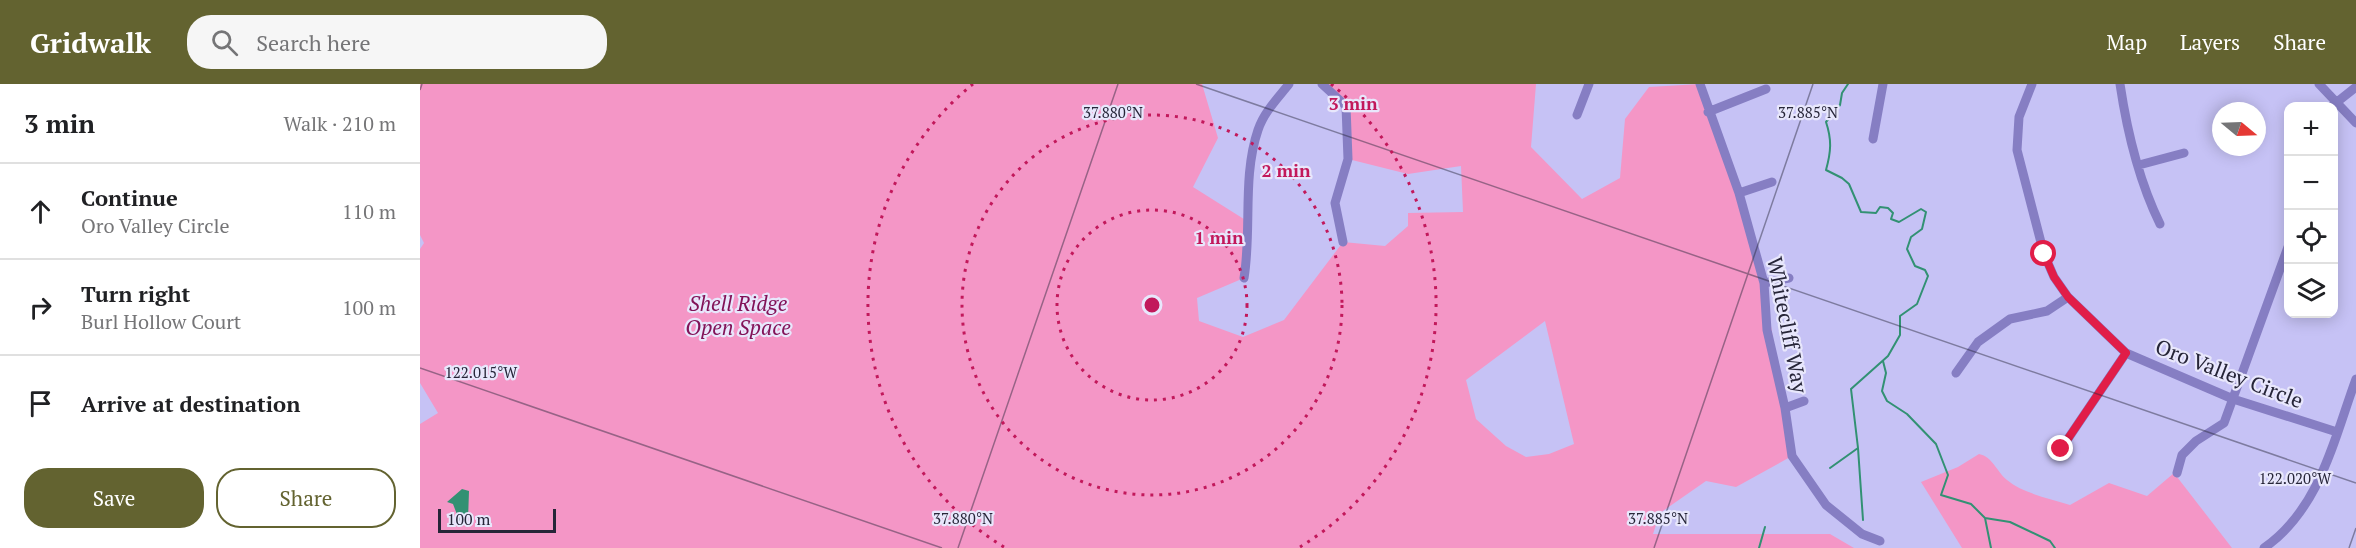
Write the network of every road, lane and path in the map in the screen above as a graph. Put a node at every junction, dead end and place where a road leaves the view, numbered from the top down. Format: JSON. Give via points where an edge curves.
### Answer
{"nodes":[{"id":1,"x":1289,"y":84,"type":"edge"},
{"id":2,"x":1322,"y":84,"type":"edge"},
{"id":3,"x":1589,"y":84,"type":"edge"},
{"id":4,"x":1700,"y":84,"type":"edge"},
{"id":5,"x":1883,"y":84,"type":"edge"},
{"id":6,"x":2032,"y":84,"type":"edge"},
{"id":7,"x":2120,"y":84,"type":"edge"},
{"id":8,"x":2319,"y":84,"type":"edge"},
{"id":9,"x":2356,"y":87,"type":"edge"},
{"id":10,"x":1766,"y":89,"type":"dead end"},
{"id":11,"x":2332,"y":102,"type":"edge"},
{"id":12,"x":2338,"y":102,"type":"edge"},
{"id":13,"x":2338,"y":108,"type":"edge"},
{"id":14,"x":1708,"y":112,"type":"junction"},
{"id":15,"x":1577,"y":115,"type":"dead end"},
{"id":16,"x":2356,"y":123,"type":"edge"},
{"id":17,"x":1874,"y":139,"type":"dead end"},
{"id":18,"x":2184,"y":153,"type":"dead end"},
{"id":19,"x":2139,"y":165,"type":"junction"},
{"id":20,"x":1772,"y":182,"type":"dead end"},
{"id":21,"x":1739,"y":193,"type":"junction"},
{"id":22,"x":2160,"y":224,"type":"dead end"},
{"id":23,"x":1343,"y":242,"type":"dead end"},
{"id":24,"x":2284,"y":260,"type":"edge"},
{"id":25,"x":1244,"y":278,"type":"dead end"},
{"id":26,"x":1790,"y":278,"type":"dead end"},
{"id":27,"x":1764,"y":283,"type":"junction"},
{"id":28,"x":2068,"y":297,"type":"junction"},
{"id":29,"x":2126,"y":353,"type":"junction"},
{"id":30,"x":1956,"y":373,"type":"dead end"},
{"id":31,"x":2356,"y":379,"type":"edge"},
{"id":32,"x":2232,"y":399,"type":"junction"},
{"id":33,"x":1804,"y":401,"type":"dead end"},
{"id":34,"x":1785,"y":408,"type":"junction"},
{"id":35,"x":2337,"y":432,"type":"junction"},
{"id":36,"x":2061,"y":449,"type":"dead end"},
{"id":37,"x":2177,"y":473,"type":"dead end"},
{"id":38,"x":1880,"y":541,"type":"dead end"},
{"id":39,"x":2264,"y":548,"type":"edge"}],
"edges":[{"from":1,"to":25,"type":"street","via":[[1258,128],[1252,152],[1249,248]]},
{"from":2,"to":23,"type":"street","via":[[1346,106],[1348,159],[1335,202]]},
{"from":3,"to":15,"type":"street"},
{"from":4,"to":14,"type":"street","name":"Whitecliff Way"},
{"from":5,"to":17,"type":"street"},
{"from":6,"to":28,"type":"street","name":"Oro Valley Circle","via":[[2019,117],[2017,150],[2044,254]]},
{"from":7,"to":19,"type":"street"},
{"from":8,"to":11,"type":"street"},
{"from":9,"to":12,"type":"street"},
{"from":10,"to":14,"type":"street"},
{"from":13,"to":16,"type":"street"},
{"from":14,"to":21,"type":"street","name":"Whitecliff Way"},
{"from":18,"to":19,"type":"street"},
{"from":19,"to":22,"type":"street"},
{"from":20,"to":21,"type":"street"},
{"from":21,"to":27,"type":"street","name":"Whitecliff Way"},
{"from":24,"to":32,"type":"street"},
{"from":26,"to":27,"type":"street"},
{"from":27,"to":34,"type":"street","name":"Whitecliff Way","via":[[1767,330]]},
{"from":28,"to":29,"type":"street","name":"Oro Valley Circle"},
{"from":28,"to":30,"type":"street","via":[[2047,311],[2010,320],[1978,342]]},
{"from":29,"to":32,"type":"street","name":"Oro Valley Circle"},
{"from":29,"to":36,"type":"street"},
{"from":31,"to":35,"type":"street"},
{"from":32,"to":35,"type":"street","name":"Oro Valley Circle"},
{"from":32,"to":37,"type":"street","via":[[2224,423],[2182,455]]},
{"from":33,"to":34,"type":"street"},
{"from":34,"to":38,"type":"street","name":"Whitecliff Way","via":[[1792,456],[1826,505],[1862,534]]},
{"from":35,"to":39,"type":"street","via":[[2311,498],[2291,526]]}]}
